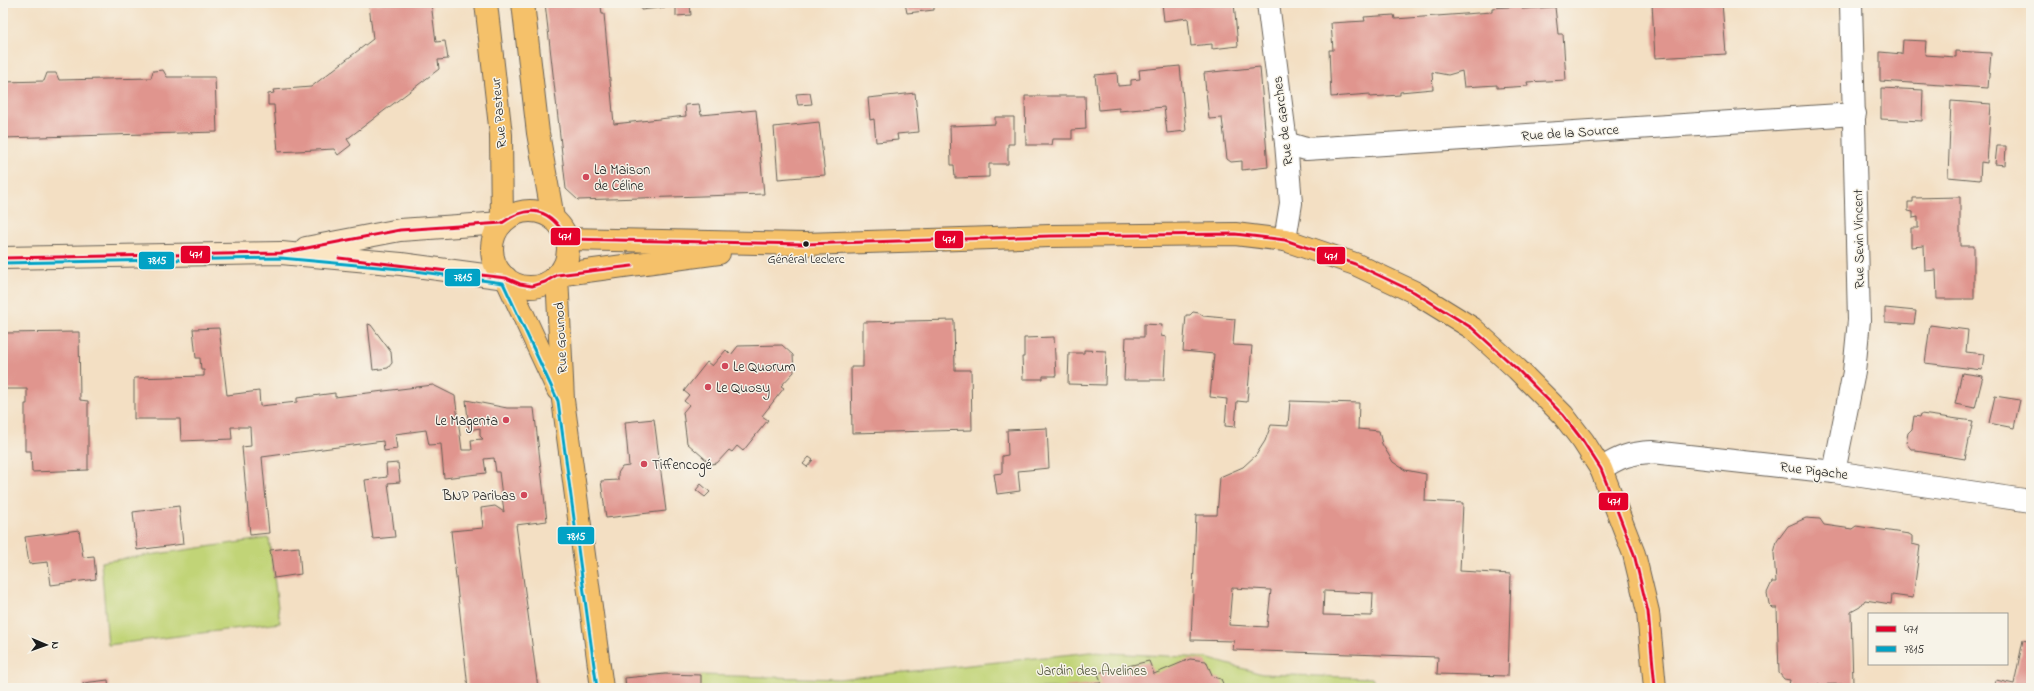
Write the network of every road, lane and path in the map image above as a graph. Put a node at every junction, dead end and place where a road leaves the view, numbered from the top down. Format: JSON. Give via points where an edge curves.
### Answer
{"nodes":[{"id":1,"x":486,"y":3,"type":"edge"},
{"id":2,"x":523,"y":3,"type":"edge"},
{"id":3,"x":1268,"y":3,"type":"edge"},
{"id":4,"x":1851,"y":3,"type":"edge"},
{"id":5,"x":1855,"y":114,"type":"junction"},
{"id":6,"x":1286,"y":143,"type":"junction"},
{"id":7,"x":553,"y":218,"type":"junction"},
{"id":8,"x":502,"y":223,"type":"junction"},
{"id":9,"x":567,"y":239,"type":"junction"},
{"id":10,"x":1284,"y":240,"type":"junction"},
{"id":11,"x":780,"y":244,"type":"junction"},
{"id":12,"x":281,"y":253,"type":"junction"},
{"id":13,"x":3,"y":258,"type":"edge"},
{"id":14,"x":557,"y":275,"type":"junction"},
{"id":15,"x":506,"y":278,"type":"junction"},
{"id":16,"x":563,"y":400,"type":"junction"},
{"id":17,"x":1600,"y":468,"type":"junction"},
{"id":18,"x":1834,"y":472,"type":"junction"},
{"id":19,"x":2031,"y":501,"type":"edge"},
{"id":20,"x":602,"y":688,"type":"edge"},
{"id":21,"x":1655,"y":688,"type":"edge"}],
"edges":[{"from":1,"to":8,"type":"main road","name":"Rue Pasteur","via":[[501,135]]},
{"from":2,"to":7,"type":"main road","via":[[538,133]]},
{"from":3,"to":6,"type":"street","name":"Rue de Garches"},
{"from":4,"to":5,"type":"street","name":"Rue Sevin Vincent"},
{"from":5,"to":6,"type":"street","name":"Rue de la Source","via":[[1306,149]]},
{"from":5,"to":18,"type":"street","name":"Rue Sevin Vincent","via":[[1859,320],[1854,372]]},
{"from":6,"to":10,"type":"street","name":"Rue de Garches","via":[[1291,203]]},
{"from":7,"to":8,"type":"main road","via":[[543,213],[521,212],[510,216]]},
{"from":7,"to":9,"type":"main road"},
{"from":8,"to":12,"type":"main road","via":[[400,230]]},
{"from":8,"to":15,"type":"main road","via":[[494,239],[493,258]]},
{"from":9,"to":11,"type":"main road"},
{"from":9,"to":14,"type":"main road","via":[[564,265]]},
{"from":10,"to":11,"type":"main road","via":[[1235,234],[1050,236]]},
{"from":10,"to":17,"type":"main road","via":[[1355,264],[1414,292],[1472,328],[1563,415]]},
{"from":11,"to":14,"type":"main road"},
{"from":12,"to":13,"type":"main road"},
{"from":12,"to":15,"type":"main road","via":[[401,264]]},
{"from":14,"to":15,"type":"main road","via":[[538,286],[526,287]]},
{"from":14,"to":16,"type":"main road","name":"Rue Gounod"},
{"from":15,"to":16,"type":"main road","name":"Rue Gounod"},
{"from":16,"to":20,"type":"main road","name":"Rue Gounod"},
{"from":17,"to":18,"type":"street","name":"Rue Pigache","via":[[1631,453],[1652,452]]},
{"from":17,"to":21,"type":"main road","via":[[1634,554],[1642,582],[1648,612]]},
{"from":18,"to":19,"type":"street","name":"Rue Pigache"}]}
